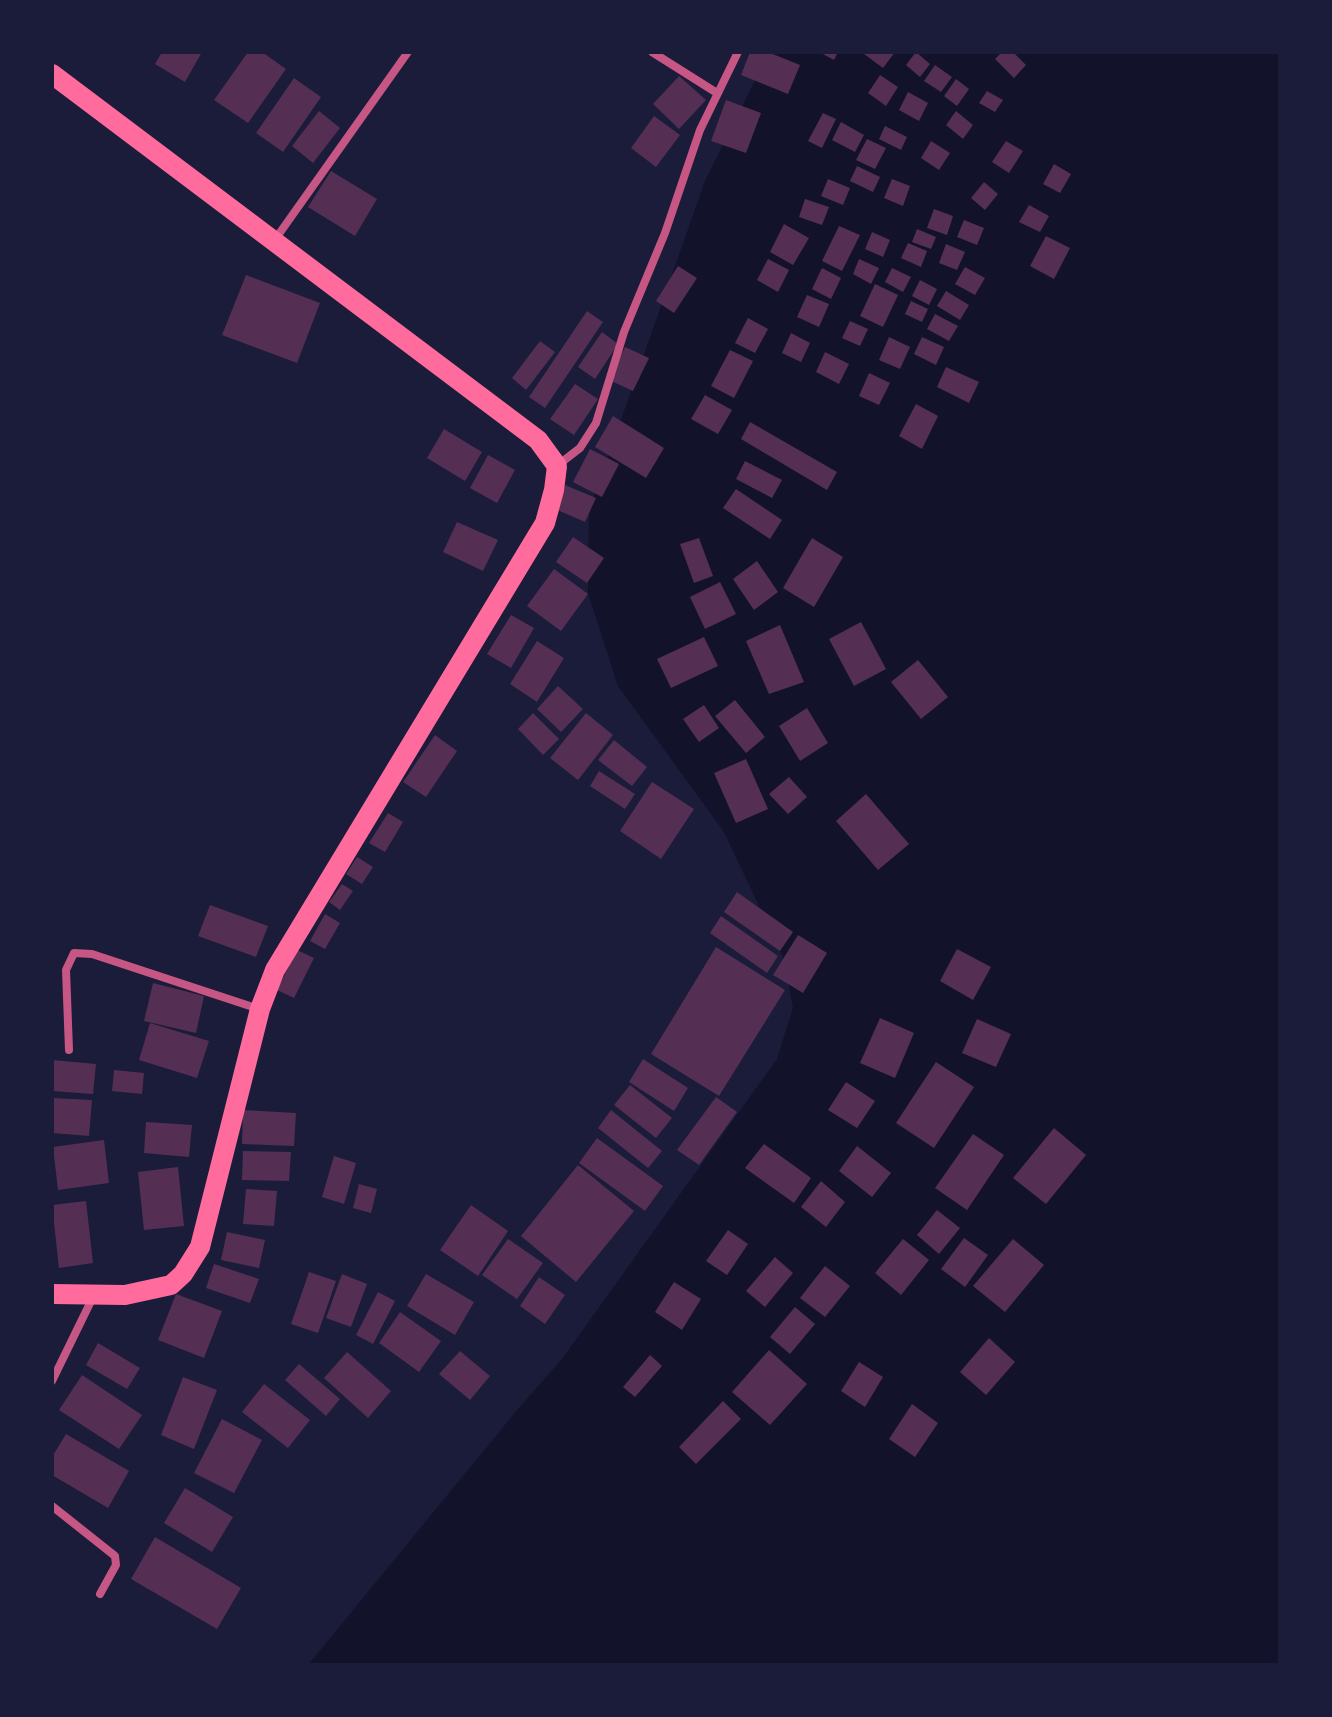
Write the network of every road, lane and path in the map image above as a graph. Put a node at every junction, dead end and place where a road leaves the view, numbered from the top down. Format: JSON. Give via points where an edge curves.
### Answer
{"nodes":[{"id":1,"x":408,"y":52,"type":"edge"},
{"id":2,"x":652,"y":52,"type":"edge"},
{"id":3,"x":738,"y":52,"type":"edge"},
{"id":4,"x":52,"y":74,"type":"edge"},
{"id":5,"x":717,"y":93,"type":"junction"},
{"id":6,"x":274,"y":241,"type":"junction"},
{"id":7,"x":557,"y":466,"type":"junction"},
{"id":8,"x":260,"y":1009,"type":"junction"},
{"id":9,"x":69,"y":1050,"type":"dead end"},
{"id":10,"x":52,"y":1294,"type":"edge"},
{"id":11,"x":95,"y":1294,"type":"junction"},
{"id":12,"x":52,"y":1381,"type":"edge"},
{"id":13,"x":52,"y":1506,"type":"edge"},
{"id":14,"x":100,"y":1594,"type":"dead end"}],
"edges":[{"from":1,"to":6,"type":"street"},
{"from":2,"to":5,"type":"street"},
{"from":3,"to":5,"type":"street"},
{"from":4,"to":6,"type":"main road"},
{"from":5,"to":7,"type":"street","via":[[624,332],[596,423],[580,448]]},
{"from":6,"to":7,"type":"main road","via":[[538,440]]},
{"from":7,"to":8,"type":"main road","via":[[545,523],[275,970]]},
{"from":8,"to":9,"type":"street","via":[[92,954],[74,953],[66,970]]},
{"from":8,"to":11,"type":"main road","via":[[200,1247],[171,1285],[125,1295]]},
{"from":10,"to":11,"type":"main road"},
{"from":11,"to":12,"type":"street"},
{"from":13,"to":14,"type":"street","via":[[115,1556],[116,1565]]}]}
